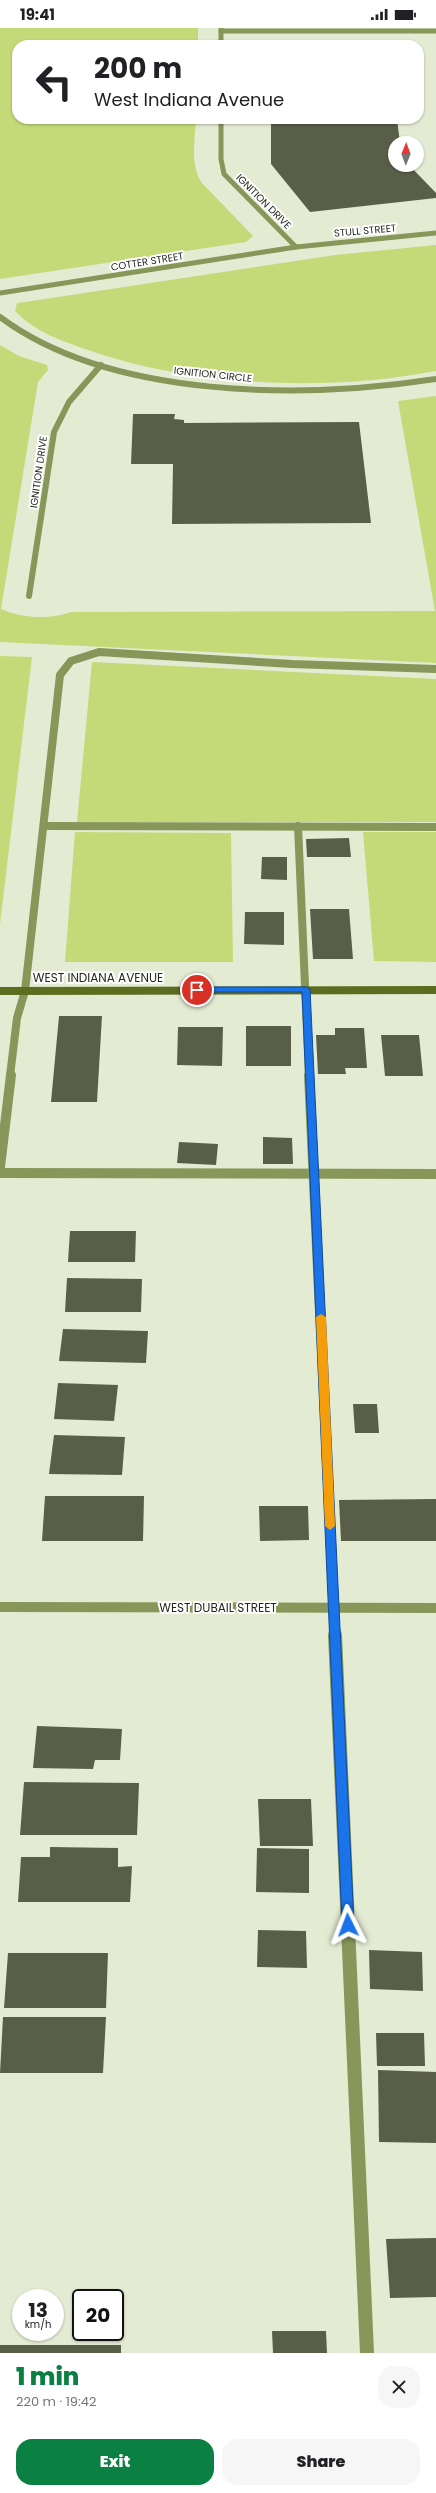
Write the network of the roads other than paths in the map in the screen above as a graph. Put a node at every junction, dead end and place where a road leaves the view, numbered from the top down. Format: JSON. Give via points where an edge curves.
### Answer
{"nodes":[{"id":1,"x":221,"y":29,"type":"edge"},
{"id":2,"x":436,"y":31,"type":"edge"},
{"id":3,"x":221,"y":40,"type":"edge"},
{"id":4,"x":221,"y":124,"type":"edge"},
{"id":5,"x":436,"y":233,"type":"edge"},
{"id":6,"x":296,"y":247,"type":"junction"},
{"id":7,"x":0,"y":293,"type":"edge"},
{"id":8,"x":0,"y":317,"type":"edge"},
{"id":9,"x":101,"y":365,"type":"junction"},
{"id":10,"x":436,"y":379,"type":"edge"},
{"id":11,"x":29,"y":596,"type":"dead end"},
{"id":12,"x":436,"y":669,"type":"edge"},
{"id":13,"x":44,"y":826,"type":"junction"},
{"id":14,"x":298,"y":826,"type":"junction"},
{"id":15,"x":436,"y":827,"type":"edge"},
{"id":16,"x":306,"y":989,"type":"junction"},
{"id":17,"x":436,"y":990,"type":"edge"},
{"id":18,"x":0,"y":991,"type":"edge"},
{"id":19,"x":25,"y":991,"type":"junction"},
{"id":20,"x":0,"y":1167,"type":"edge"},
{"id":21,"x":0,"y":1173,"type":"edge"},
{"id":22,"x":314,"y":1174,"type":"junction"},
{"id":23,"x":436,"y":1174,"type":"edge"},
{"id":24,"x":0,"y":1607,"type":"edge"},
{"id":25,"x":334,"y":1608,"type":"junction"},
{"id":26,"x":436,"y":1608,"type":"edge"},
{"id":27,"x":367,"y":2353,"type":"edge"}],
"edges":[{"from":1,"to":2,"type":"street"},
{"from":1,"to":3,"type":"street"},
{"from":4,"to":6,"type":"street","name":"IGNITION DRIVE","via":[[221,159],[224,174]]},
{"from":5,"to":6,"type":"street","name":"STULL STREET"},
{"from":6,"to":7,"type":"street","name":"COTTER STREET"},
{"from":8,"to":9,"type":"street","name":"IGNITION CIRCLE","via":[[28,335],[78,358]]},
{"from":9,"to":10,"type":"street","name":"IGNITION CIRCLE","via":[[144,375],[204,384],[278,390],[355,389]]},
{"from":9,"to":11,"type":"street","name":"IGNITION DRIVE","via":[[69,402],[54,432]]},
{"from":12,"to":13,"type":"street","via":[[292,664],[99,652],[71,661],[60,675]]},
{"from":13,"to":14,"type":"street"},
{"from":13,"to":19,"type":"street"},
{"from":14,"to":15,"type":"street"},
{"from":14,"to":16,"type":"street"},
{"from":16,"to":17,"type":"street","name":"WEST INDIANA AVENUE"},
{"from":16,"to":19,"type":"street","name":"WEST INDIANA AVENUE"},
{"from":16,"to":22,"type":"street"},
{"from":18,"to":19,"type":"street","name":"WEST INDIANA AVENUE"},
{"from":19,"to":20,"type":"street","via":[[17,1018]]},
{"from":21,"to":22,"type":"street"},
{"from":22,"to":23,"type":"street"},
{"from":22,"to":25,"type":"street"},
{"from":24,"to":25,"type":"street","name":"WEST DUBAIL STREET"},
{"from":25,"to":26,"type":"street","name":"WEST DUBAIL STREET"},
{"from":25,"to":27,"type":"street"}]}
